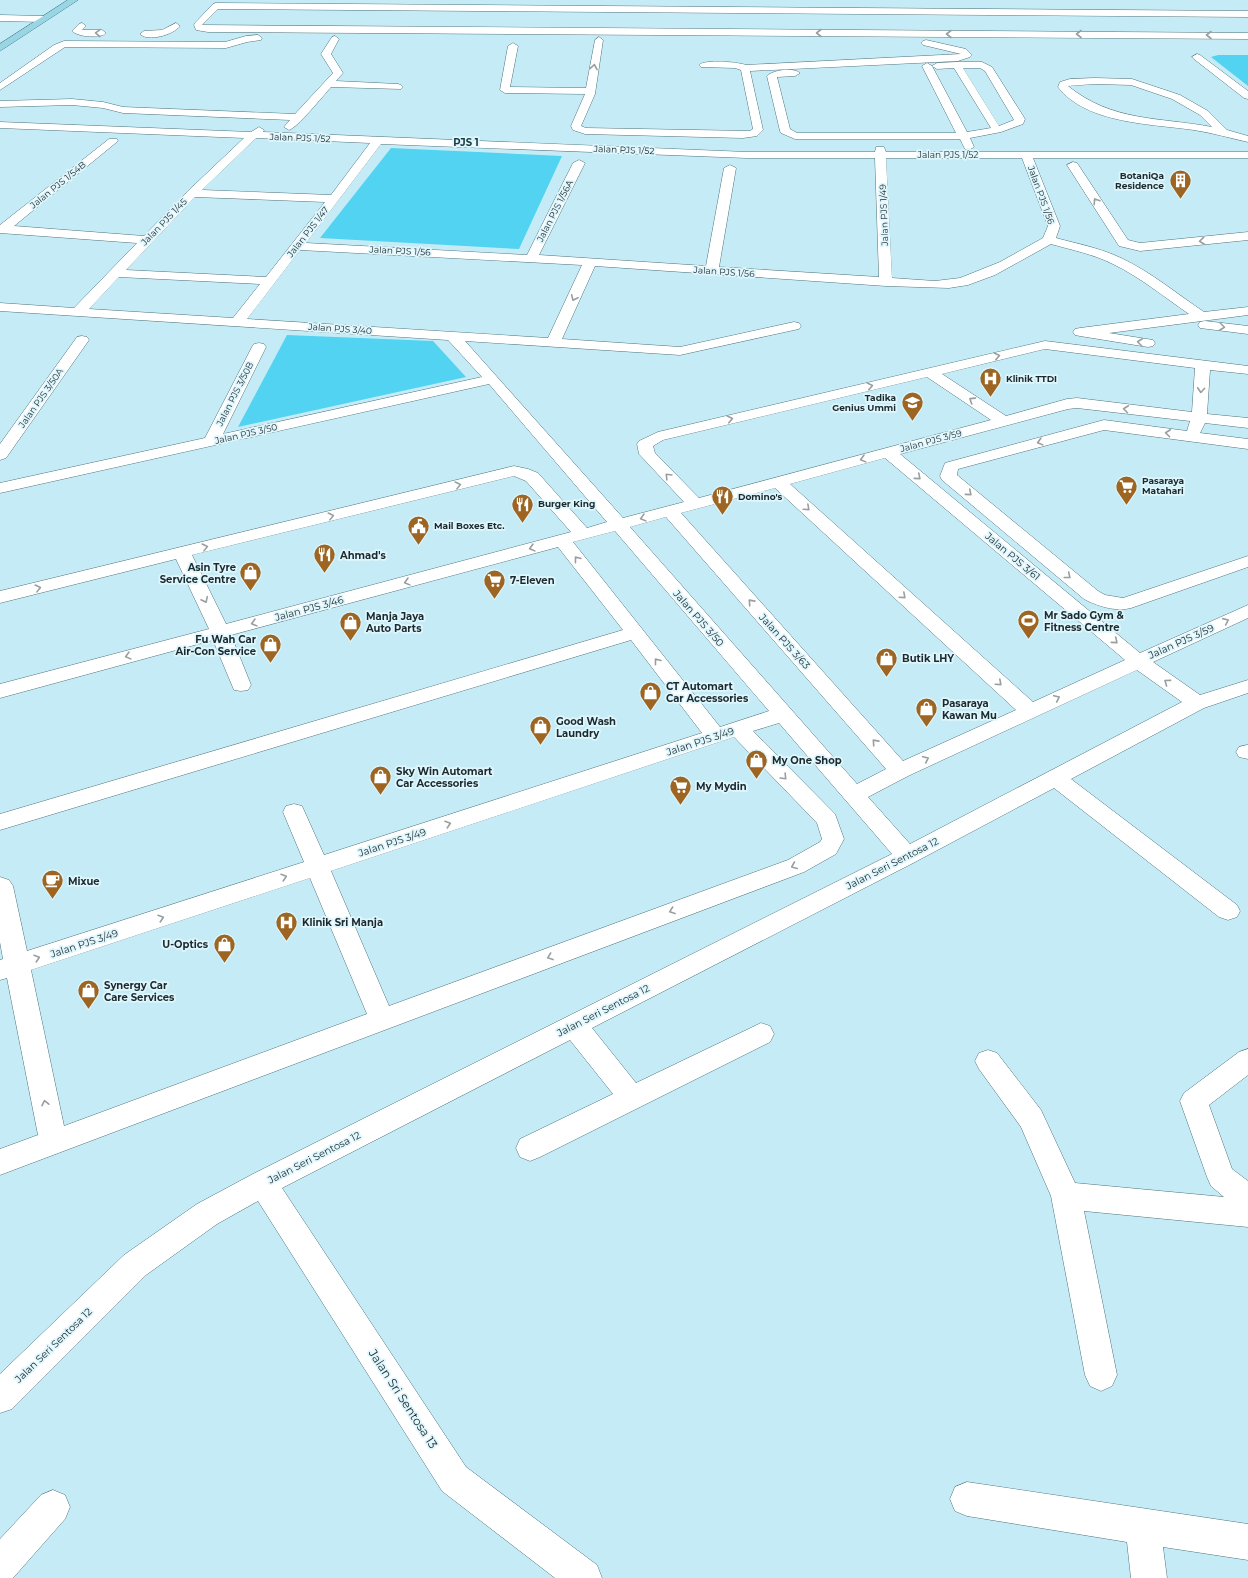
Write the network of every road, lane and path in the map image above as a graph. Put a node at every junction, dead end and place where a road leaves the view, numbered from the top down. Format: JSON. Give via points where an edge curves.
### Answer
{"nodes":[{"id":1,"x":74,"y":0,"type":"edge"},
{"id":2,"x":298,"y":0,"type":"edge"},
{"id":3,"x":633,"y":2,"type":"edge"},
{"id":4,"x":233,"y":3,"type":"edge"},
{"id":5,"x":921,"y":3,"type":"edge"},
{"id":6,"x":1248,"y":6,"type":"edge"},
{"id":7,"x":1139,"y":13,"type":"junction"},
{"id":8,"x":1248,"y":14,"type":"edge"},
{"id":9,"x":0,"y":18,"type":"edge"},
{"id":10,"x":44,"y":19,"type":"junction"},
{"id":11,"x":642,"y":20,"type":"junction"},
{"id":12,"x":0,"y":24,"type":"edge"},
{"id":13,"x":35,"y":25,"type":"junction"},
{"id":14,"x":82,"y":26,"type":"dead end"},
{"id":15,"x":176,"y":26,"type":"dead end"},
{"id":16,"x":110,"y":34,"type":"dead end"},
{"id":17,"x":132,"y":34,"type":"dead end"},
{"id":18,"x":1162,"y":35,"type":"junction"},
{"id":19,"x":1248,"y":36,"type":"edge"},
{"id":20,"x":335,"y":39,"type":"junction"},
{"id":21,"x":599,"y":40,"type":"junction"},
{"id":22,"x":2,"y":45,"type":"edge"},
{"id":23,"x":513,"y":46,"type":"dead end"},
{"id":24,"x":1197,"y":57,"type":"dead end"},
{"id":25,"x":957,"y":64,"type":"junction"},
{"id":26,"x":704,"y":65,"type":"dead end"},
{"id":27,"x":927,"y":66,"type":"junction"},
{"id":28,"x":745,"y":68,"type":"junction"},
{"id":29,"x":318,"y":80,"type":"dead end"},
{"id":30,"x":332,"y":80,"type":"junction"},
{"id":31,"x":0,"y":87,"type":"edge"},
{"id":32,"x":398,"y":87,"type":"dead end"},
{"id":33,"x":308,"y":89,"type":"dead end"},
{"id":34,"x":590,"y":93,"type":"junction"},
{"id":35,"x":318,"y":95,"type":"junction"},
{"id":36,"x":1248,"y":96,"type":"edge"},
{"id":37,"x":0,"y":104,"type":"edge"},
{"id":38,"x":272,"y":116,"type":"junction"},
{"id":39,"x":299,"y":116,"type":"junction"},
{"id":40,"x":0,"y":120,"type":"edge"},
{"id":41,"x":0,"y":125,"type":"edge"},
{"id":42,"x":997,"y":130,"type":"junction"},
{"id":43,"x":1222,"y":132,"type":"junction"},
{"id":44,"x":256,"y":133,"type":"junction"},
{"id":45,"x":283,"y":134,"type":"junction"},
{"id":46,"x":743,"y":136,"type":"junction"},
{"id":47,"x":963,"y":136,"type":"junction"},
{"id":48,"x":1248,"y":139,"type":"edge"},
{"id":49,"x":113,"y":141,"type":"dead end"},
{"id":50,"x":377,"y":141,"type":"junction"},
{"id":51,"x":1248,"y":148,"type":"edge"},
{"id":52,"x":746,"y":152,"type":"junction"},
{"id":53,"x":880,"y":152,"type":"junction"},
{"id":54,"x":971,"y":152,"type":"junction"},
{"id":55,"x":1026,"y":155,"type":"junction"},
{"id":56,"x":1248,"y":155,"type":"edge"},
{"id":57,"x":578,"y":163,"type":"dead end"},
{"id":58,"x":1248,"y":164,"type":"edge"},
{"id":59,"x":730,"y":168,"type":"dead end"},
{"id":60,"x":192,"y":193,"type":"junction"},
{"id":61,"x":334,"y":199,"type":"junction"},
{"id":62,"x":1,"y":229,"type":"edge"},
{"id":63,"x":1248,"y":236,"type":"edge"},
{"id":64,"x":146,"y":240,"type":"junction"},
{"id":65,"x":1049,"y":240,"type":"junction"},
{"id":66,"x":298,"y":246,"type":"junction"},
{"id":67,"x":530,"y":259,"type":"junction"},
{"id":68,"x":590,"y":262,"type":"junction"},
{"id":69,"x":712,"y":271,"type":"junction"},
{"id":70,"x":116,"y":273,"type":"junction"},
{"id":71,"x":269,"y":281,"type":"junction"},
{"id":72,"x":886,"y":282,"type":"junction"},
{"id":73,"x":0,"y":307,"type":"edge"},
{"id":74,"x":1248,"y":311,"type":"edge"},
{"id":75,"x":78,"y":312,"type":"junction"},
{"id":76,"x":1202,"y":317,"type":"junction"},
{"id":77,"x":1170,"y":320,"type":"junction"},
{"id":78,"x":237,"y":322,"type":"junction"},
{"id":79,"x":794,"y":326,"type":"dead end"},
{"id":80,"x":1248,"y":330,"type":"edge"},
{"id":81,"x":453,"y":337,"type":"junction"},
{"id":82,"x":82,"y":340,"type":"dead end"},
{"id":83,"x":552,"y":343,"type":"junction"},
{"id":84,"x":1163,"y":344,"type":"dead end"},
{"id":85,"x":259,"y":347,"type":"dead end"},
{"id":86,"x":1203,"y":364,"type":"junction"},
{"id":87,"x":1248,"y":370,"type":"edge"},
{"id":88,"x":929,"y":372,"type":"junction"},
{"id":89,"x":492,"y":380,"type":"junction"},
{"id":90,"x":1198,"y":417,"type":"junction"},
{"id":91,"x":1004,"y":421,"type":"junction"},
{"id":92,"x":1248,"y":423,"type":"edge"},
{"id":93,"x":1192,"y":436,"type":"junction"},
{"id":94,"x":211,"y":442,"type":"junction"},
{"id":95,"x":1248,"y":444,"type":"edge"},
{"id":96,"x":888,"y":452,"type":"junction"},
{"id":97,"x":0,"y":455,"type":"edge"},
{"id":98,"x":778,"y":482,"type":"junction"},
{"id":99,"x":0,"y":488,"type":"edge"},
{"id":100,"x":696,"y":504,"type":"junction"},
{"id":101,"x":670,"y":511,"type":"junction"},
{"id":102,"x":618,"y":525,"type":"junction"},
{"id":103,"x":583,"y":534,"type":"junction"},
{"id":104,"x":562,"y":540,"type":"junction"},
{"id":105,"x":1034,"y":548,"type":"junction"},
{"id":106,"x":182,"y":552,"type":"junction"},
{"id":107,"x":1012,"y":556,"type":"junction"},
{"id":108,"x":1248,"y":561,"type":"edge"},
{"id":109,"x":0,"y":597,"type":"edge"},
{"id":110,"x":1248,"y":611,"type":"edge"},
{"id":111,"x":220,"y":632,"type":"junction"},
{"id":112,"x":635,"y":634,"type":"junction"},
{"id":113,"x":1138,"y":661,"type":"junction"},
{"id":114,"x":241,"y":685,"type":"dead end"},
{"id":115,"x":1248,"y":686,"type":"edge"},
{"id":116,"x":0,"y":690,"type":"edge"},
{"id":117,"x":1197,"y":703,"type":"junction"},
{"id":118,"x":1030,"y":711,"type":"junction"},
{"id":119,"x":783,"y":714,"type":"junction"},
{"id":120,"x":727,"y":732,"type":"junction"},
{"id":121,"x":900,"y":771,"type":"junction"},
{"id":122,"x":1056,"y":778,"type":"junction"},
{"id":123,"x":853,"y":795,"type":"junction"},
{"id":124,"x":294,"y":812,"type":"dead end"},
{"id":125,"x":0,"y":822,"type":"edge"},
{"id":126,"x":906,"y":856,"type":"junction"},
{"id":127,"x":317,"y":867,"type":"junction"},
{"id":128,"x":1,"y":886,"type":"dead end"},
{"id":129,"x":1228,"y":911,"type":"dead end"},
{"id":130,"x":8,"y":968,"type":"edge"},
{"id":131,"x":382,"y":1019,"type":"junction"},
{"id":132,"x":574,"y":1025,"type":"junction"},
{"id":133,"x":761,"y":1034,"type":"dead end"},
{"id":134,"x":1248,"y":1060,"type":"edge"},
{"id":135,"x":988,"y":1061,"type":"dead end"},
{"id":136,"x":632,"y":1098,"type":"junction"},
{"id":137,"x":53,"y":1142,"type":"junction"},
{"id":138,"x":530,"y":1148,"type":"dead end"},
{"id":139,"x":0,"y":1162,"type":"edge"},
{"id":140,"x":263,"y":1183,"type":"junction"},
{"id":141,"x":1066,"y":1196,"type":"junction"},
{"id":142,"x":1248,"y":1199,"type":"edge"},
{"id":143,"x":1248,"y":1213,"type":"edge"},
{"id":144,"x":1101,"y":1375,"type":"dead end"},
{"id":145,"x":0,"y":1397,"type":"edge"},
{"id":146,"x":967,"y":1499,"type":"dead end"},
{"id":147,"x":53,"y":1507,"type":"dead end"},
{"id":148,"x":1143,"y":1527,"type":"junction"},
{"id":149,"x":1248,"y":1542,"type":"edge"},
{"id":150,"x":0,"y":1565,"type":"edge"},
{"id":151,"x":584,"y":1578,"type":"edge"},
{"id":152,"x":1149,"y":1578,"type":"edge"}],
"edges":[{"from":1,"to":10,"type":"main road"},
{"from":2,"to":3,"type":"street"},
{"from":3,"to":5,"type":"street"},
{"from":4,"to":11,"type":"street"},
{"from":4,"to":11,"type":"street","via":[[216,6],[198,25],[199,28]]},
{"from":5,"to":6,"type":"street"},
{"from":7,"to":8,"type":"street"},
{"from":7,"to":11,"type":"street"},
{"from":7,"to":18,"type":"street"},
{"from":9,"to":10,"type":"street"},
{"from":10,"to":13,"type":"main road"},
{"from":18,"to":11,"type":"street","one_way":true},
{"from":12,"to":13,"type":"street"},
{"from":13,"to":22,"type":"main road"},
{"from":16,"to":14,"type":"street","one_way":true,"via":[[76,31]]},
{"from":15,"to":17,"type":"street","via":[[165,33]]},
{"from":19,"to":18,"type":"street","one_way":true},
{"from":20,"to":21,"type":"street"},
{"from":20,"to":30,"type":"street","via":[[326,54],[338,73]]},
{"from":20,"to":31,"type":"street","via":[[258,38],[226,45],[64,44],[32,64],[38,68],[27,75],[15,77]]},
{"from":21,"to":28,"type":"street","via":[[918,42],[963,51],[967,55],[958,58]]},
{"from":34,"to":21,"type":"street","one_way":true},
{"from":23,"to":34,"type":"street","via":[[505,90]]},
{"from":24,"to":36,"type":"street"},
{"from":25,"to":27,"type":"street"},
{"from":25,"to":42,"type":"street"},
{"from":25,"to":42,"type":"street","via":[[982,65],[989,68],[1020,119],[1019,122]]},
{"from":26,"to":28,"type":"street"},
{"from":27,"to":47,"type":"street"},
{"from":27,"to":47,"type":"street","via":[[774,75],[772,76],[785,131],[801,136]]},
{"from":28,"to":46,"type":"street","via":[[758,130]]},
{"from":29,"to":30,"type":"street"},
{"from":30,"to":32,"type":"street"},
{"from":30,"to":35,"type":"street"},
{"from":33,"to":35,"type":"street"},
{"from":34,"to":46,"type":"street","via":[[576,128],[585,131],[638,133],[649,130],[676,130],[694,134]]},
{"from":35,"to":39,"type":"street"},
{"from":37,"to":38,"type":"street","via":[[89,103],[123,110]]},
{"from":38,"to":39,"type":"street"},
{"from":38,"to":44,"type":"street","name":"Jalan PJS 1/45"},
{"from":39,"to":45,"type":"street"},
{"from":40,"to":44,"type":"street","name":"Jalan PJS 1/52"},
{"from":41,"to":44,"type":"street","name":"Jalan PJS 1/52"},
{"from":42,"to":47,"type":"street"},
{"from":43,"to":43,"type":"street","via":[[1204,113],[1176,97],[1132,82],[1095,81],[1063,84],[1071,95],[1084,104],[1115,116]]},
{"from":43,"to":48,"type":"street"},
{"from":44,"to":45,"type":"street","name":"Jalan PJS 1/52"},
{"from":44,"to":60,"type":"street","name":"Jalan PJS 1/45"},
{"from":45,"to":50,"type":"street","name":"Jalan PJS 1/52"},
{"from":45,"to":52,"type":"street","name":"Jalan PJS 1/52"},
{"from":46,"to":52,"type":"street"},
{"from":47,"to":54,"type":"street"},
{"from":49,"to":62,"type":"street","name":"Jalan PJS 1/54B"},
{"from":50,"to":52,"type":"street","name":"Jalan PJS 1/52"},
{"from":50,"to":61,"type":"street","name":"Jalan PJS 1/47"},
{"from":51,"to":54,"type":"street","name":"Jalan PJS 1/52"},
{"from":52,"to":53,"type":"street","name":"Jalan PJS 1/52"},
{"from":53,"to":54,"type":"street","name":"Jalan PJS 1/52"},
{"from":53,"to":72,"type":"street","name":"Jalan PJS 1/49"},
{"from":54,"to":55,"type":"street","name":"Jalan PJS 1/52"},
{"from":55,"to":56,"type":"street","name":"Jalan PJS 1/52"},
{"from":55,"to":65,"type":"street","name":"Jalan PJS 1/56","via":[[1054,226]]},
{"from":57,"to":67,"type":"street","name":"Jalan PJS 1/56A"},
{"from":63,"to":58,"type":"street","one_way":true,"via":[[1140,247],[1123,243],[1072,165]]},
{"from":59,"to":69,"type":"street"},
{"from":60,"to":61,"type":"street"},
{"from":60,"to":64,"type":"street","name":"Jalan PJS 1/45"},
{"from":61,"to":66,"type":"street","name":"Jalan PJS 1/47"},
{"from":62,"to":64,"type":"street"},
{"from":64,"to":70,"type":"street","name":"Jalan PJS 1/45"},
{"from":65,"to":72,"type":"street","name":"Jalan PJS 1/56","via":[[971,280],[938,286]]},
{"from":65,"to":76,"type":"street","via":[[1118,261]]},
{"from":66,"to":67,"type":"street","name":"Jalan PJS 1/56"},
{"from":66,"to":71,"type":"street","name":"Jalan PJS 1/47"},
{"from":67,"to":68,"type":"street","name":"Jalan PJS 1/56"},
{"from":68,"to":69,"type":"street","name":"Jalan PJS 1/56"},
{"from":68,"to":83,"type":"street","one_way":true},
{"from":69,"to":72,"type":"street","name":"Jalan PJS 1/56"},
{"from":70,"to":71,"type":"street"},
{"from":70,"to":75,"type":"street","name":"Jalan PJS 1/45"},
{"from":71,"to":78,"type":"street","name":"Jalan PJS 1/47"},
{"from":73,"to":75,"type":"street","name":"Jalan PJS 3/40"},
{"from":74,"to":76,"type":"street"},
{"from":75,"to":78,"type":"street","name":"Jalan PJS 3/40"},
{"from":76,"to":77,"type":"street"},
{"from":77,"to":80,"type":"street","one_way":true},
{"from":84,"to":77,"type":"street","one_way":true,"via":[[1080,332]]},
{"from":78,"to":81,"type":"street","name":"Jalan PJS 3/40"},
{"from":79,"to":83,"type":"street","name":"Jalan PJS 3/40","via":[[680,351]]},
{"from":81,"to":83,"type":"street","name":"Jalan PJS 3/40"},
{"from":81,"to":89,"type":"street","name":"Jalan PJS 3/50"},
{"from":82,"to":97,"type":"street","name":"Jalan PJS 3/50A"},
{"from":85,"to":94,"type":"street","name":"Jalan PJS 3/50B"},
{"from":86,"to":87,"type":"street"},
{"from":88,"to":86,"type":"street","one_way":true,"via":[[1045,345]]},
{"from":86,"to":90,"type":"street","one_way":true},
{"from":91,"to":88,"type":"street","one_way":true},
{"from":100,"to":88,"type":"street","one_way":true,"via":[[647,454],[645,444],[658,437]]},
{"from":89,"to":94,"type":"street","name":"Jalan PJS 3/50"},
{"from":89,"to":102,"type":"street","name":"Jalan PJS 3/50"},
{"from":90,"to":91,"type":"street","name":"Jalan PJS 3/59","one_way":true,"via":[[1077,403]]},
{"from":90,"to":92,"type":"street","name":"Jalan PJS 3/59"},
{"from":90,"to":93,"type":"street"},
{"from":91,"to":96,"type":"street","name":"Jalan PJS 3/59"},
{"from":93,"to":95,"type":"street"},
{"from":93,"to":105,"type":"street","one_way":true,"via":[[1104,426],[951,466],[948,476]]},
{"from":94,"to":99,"type":"street","name":"Jalan PJS 3/50"},
{"from":96,"to":98,"type":"street","name":"Jalan PJS 3/59","one_way":true},
{"from":96,"to":107,"type":"street","name":"Jalan PJS 3/61","one_way":true},
{"from":98,"to":100,"type":"street","name":"Jalan PJS 3/59"},
{"from":98,"to":118,"type":"street","one_way":true},
{"from":100,"to":101,"type":"street","name":"Jalan PJS 3/59"},
{"from":101,"to":102,"type":"street","name":"Jalan PJS 3/59","one_way":true},
{"from":121,"to":101,"type":"street","name":"Jalan PJS 3/63","one_way":true},
{"from":102,"to":103,"type":"street","name":"Jalan PJS 3/46"},
{"from":102,"to":119,"type":"street","name":"Jalan PJS 3/50"},
{"from":103,"to":104,"type":"street","name":"Jalan PJS 3/46"},
{"from":106,"to":103,"type":"street","one_way":true,"via":[[514,472],[522,472],[532,477]]},
{"from":104,"to":111,"type":"street","name":"Jalan PJS 3/46","one_way":true},
{"from":112,"to":104,"type":"street","one_way":true},
{"from":105,"to":107,"type":"street"},
{"from":105,"to":108,"type":"street","one_way":true,"via":[[1091,595],[1100,600],[1124,604]]},
{"from":109,"to":106,"type":"street","one_way":true},
{"from":106,"to":111,"type":"street","one_way":true},
{"from":107,"to":113,"type":"street","name":"Jalan PJS 3/61","one_way":true},
{"from":113,"to":110,"type":"street","name":"Jalan PJS 3/59","one_way":true},
{"from":111,"to":114,"type":"street"},
{"from":111,"to":116,"type":"street","name":"Jalan PJS 3/46","one_way":true},
{"from":120,"to":112,"type":"street","one_way":true},
{"from":112,"to":125,"type":"street"},
{"from":117,"to":113,"type":"street","name":"Jalan PJS 3/61","one_way":true},
{"from":118,"to":113,"type":"street","name":"Jalan PJS 3/59","one_way":true},
{"from":115,"to":117,"type":"street","name":"Jalan Seri Sentosa 12"},
{"from":117,"to":122,"type":"street","name":"Jalan Seri Sentosa 12"},
{"from":121,"to":118,"type":"street","name":"Jalan PJS 3/59","one_way":true},
{"from":119,"to":120,"type":"street","name":"Jalan PJS 3/49"},
{"from":119,"to":123,"type":"street","name":"Jalan PJS 3/50"},
{"from":127,"to":120,"type":"street","name":"Jalan PJS 3/49","one_way":true},
{"from":120,"to":131,"type":"street","one_way":true,"via":[[827,820],[833,839],[828,848],[796,866]]},
{"from":121,"to":123,"type":"street","name":"Jalan PJS 3/59"},
{"from":122,"to":126,"type":"street","name":"Jalan Seri Sentosa 12"},
{"from":122,"to":129,"type":"street"},
{"from":123,"to":126,"type":"street","name":"Jalan PJS 3/50"},
{"from":124,"to":127,"type":"street"},
{"from":126,"to":132,"type":"street","name":"Jalan Seri Sentosa 12"},
{"from":130,"to":127,"type":"street","name":"Jalan PJS 3/49","one_way":true},
{"from":127,"to":131,"type":"street"},
{"from":128,"to":130,"type":"street"},
{"from":137,"to":130,"type":"street","one_way":true},
{"from":131,"to":137,"type":"street"},
{"from":132,"to":136,"type":"street"},
{"from":132,"to":140,"type":"street","name":"Jalan Seri Sentosa 12"},
{"from":133,"to":136,"type":"street"},
{"from":134,"to":142,"type":"street","via":[[1194,1101],[1221,1177]]},
{"from":135,"to":141,"type":"street","via":[[1031,1119]]},
{"from":136,"to":138,"type":"street"},
{"from":137,"to":139,"type":"street"},
{"from":140,"to":145,"type":"street","name":"Jalan Seri Sentosa 12","via":[[207,1214],[135,1265]]},
{"from":140,"to":151,"type":"street","name":"Jalan Sri Sentosa 13","via":[[454,1479]]},
{"from":141,"to":143,"type":"street"},
{"from":141,"to":144,"type":"street"},
{"from":146,"to":148,"type":"street"},
{"from":147,"to":150,"type":"street"},
{"from":148,"to":149,"type":"street"},
{"from":148,"to":152,"type":"street"}]}
